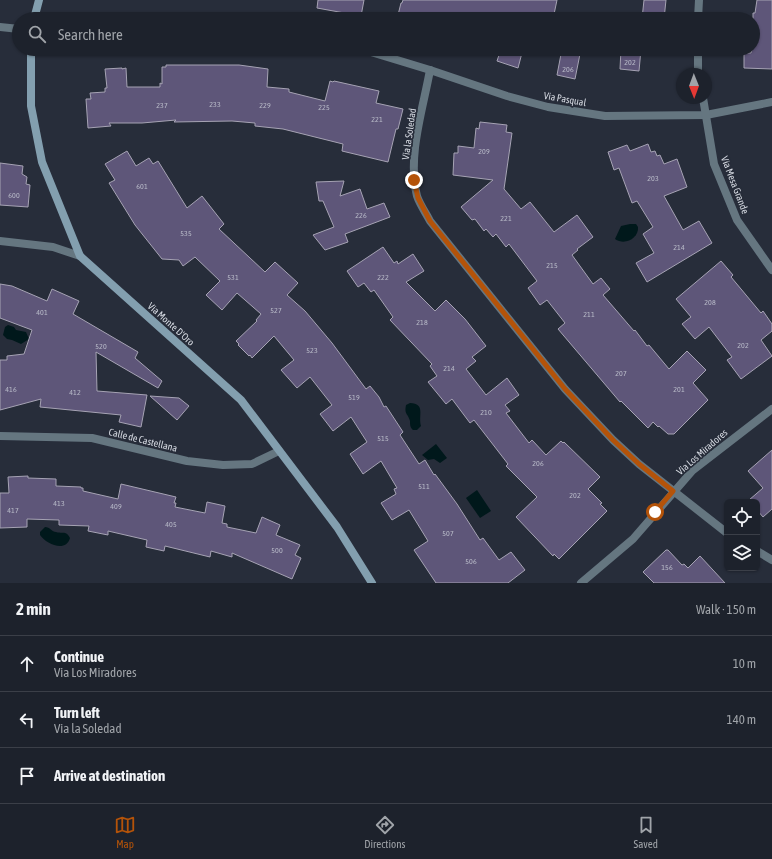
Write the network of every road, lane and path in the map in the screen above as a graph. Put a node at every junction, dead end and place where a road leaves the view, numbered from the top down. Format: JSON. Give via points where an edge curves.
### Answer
{"nodes":[{"id":1,"x":38,"y":0,"type":"edge"},
{"id":2,"x":699,"y":0,"type":"edge"},
{"id":3,"x":35,"y":12,"type":"edge"},
{"id":4,"x":698,"y":12,"type":"edge"},
{"id":5,"x":0,"y":27,"type":"edge"},
{"id":6,"x":12,"y":28,"type":"edge"},
{"id":7,"x":31,"y":56,"type":"edge"},
{"id":8,"x":384,"y":56,"type":"edge"},
{"id":9,"x":698,"y":56,"type":"edge"},
{"id":10,"x":698,"y":68,"type":"edge"},
{"id":11,"x":430,"y":70,"type":"junction"},
{"id":12,"x":772,"y":102,"type":"edge"},
{"id":13,"x":704,"y":104,"type":"edge"},
{"id":14,"x":706,"y":115,"type":"junction"},
{"id":15,"x":0,"y":241,"type":"edge"},
{"id":16,"x":80,"y":256,"type":"junction"},
{"id":17,"x":772,"y":270,"type":"edge"},
{"id":18,"x":772,"y":409,"type":"edge"},
{"id":19,"x":0,"y":436,"type":"edge"},
{"id":20,"x":279,"y":451,"type":"junction"},
{"id":21,"x":673,"y":491,"type":"junction"},
{"id":22,"x":724,"y":531,"type":"edge"},
{"id":23,"x":760,"y":554,"type":"edge"},
{"id":24,"x":772,"y":560,"type":"edge"},
{"id":25,"x":372,"y":583,"type":"edge"},
{"id":26,"x":581,"y":583,"type":"edge"}],
"edges":[{"from":1,"to":3,"type":"street"},
{"from":2,"to":4,"type":"street"},
{"from":5,"to":6,"type":"street"},
{"from":7,"to":16,"type":"street","name":"Via Monte D'Oro","via":[[31,106],[42,162]]},
{"from":8,"to":11,"type":"street","name":"Via Pasqual"},
{"from":9,"to":10,"type":"street"},
{"from":11,"to":14,"type":"street","name":"Via Pasqual","via":[[507,96],[556,109],[605,116]]},
{"from":11,"to":21,"type":"street","name":"Via la Soledad","via":[[415,150],[414,180],[418,198],[430,221],[565,389],[613,440]]},
{"from":12,"to":14,"type":"street","name":"Via Pasqual"},
{"from":13,"to":14,"type":"street","name":"Via Mesa Grande"},
{"from":14,"to":17,"type":"street","name":"Via Mesa Grande","via":[[714,164],[738,220]]},
{"from":15,"to":16,"type":"street","via":[[53,247]]},
{"from":16,"to":20,"type":"street","name":"Via Monte D'Oro","via":[[241,400]]},
{"from":18,"to":21,"type":"street","name":"Via Los Miradores","via":[[693,470]]},
{"from":19,"to":20,"type":"street","name":"Calle de Castellana","via":[[92,438],[187,461],[224,465],[252,464]]},
{"from":20,"to":25,"type":"street","name":"Via Monte D'Oro","via":[[337,527]]},
{"from":21,"to":22,"type":"street","name":"Via la Soledad"},
{"from":21,"to":26,"type":"street","name":"Via Los Miradores","via":[[633,539]]},
{"from":23,"to":24,"type":"street"}]}
